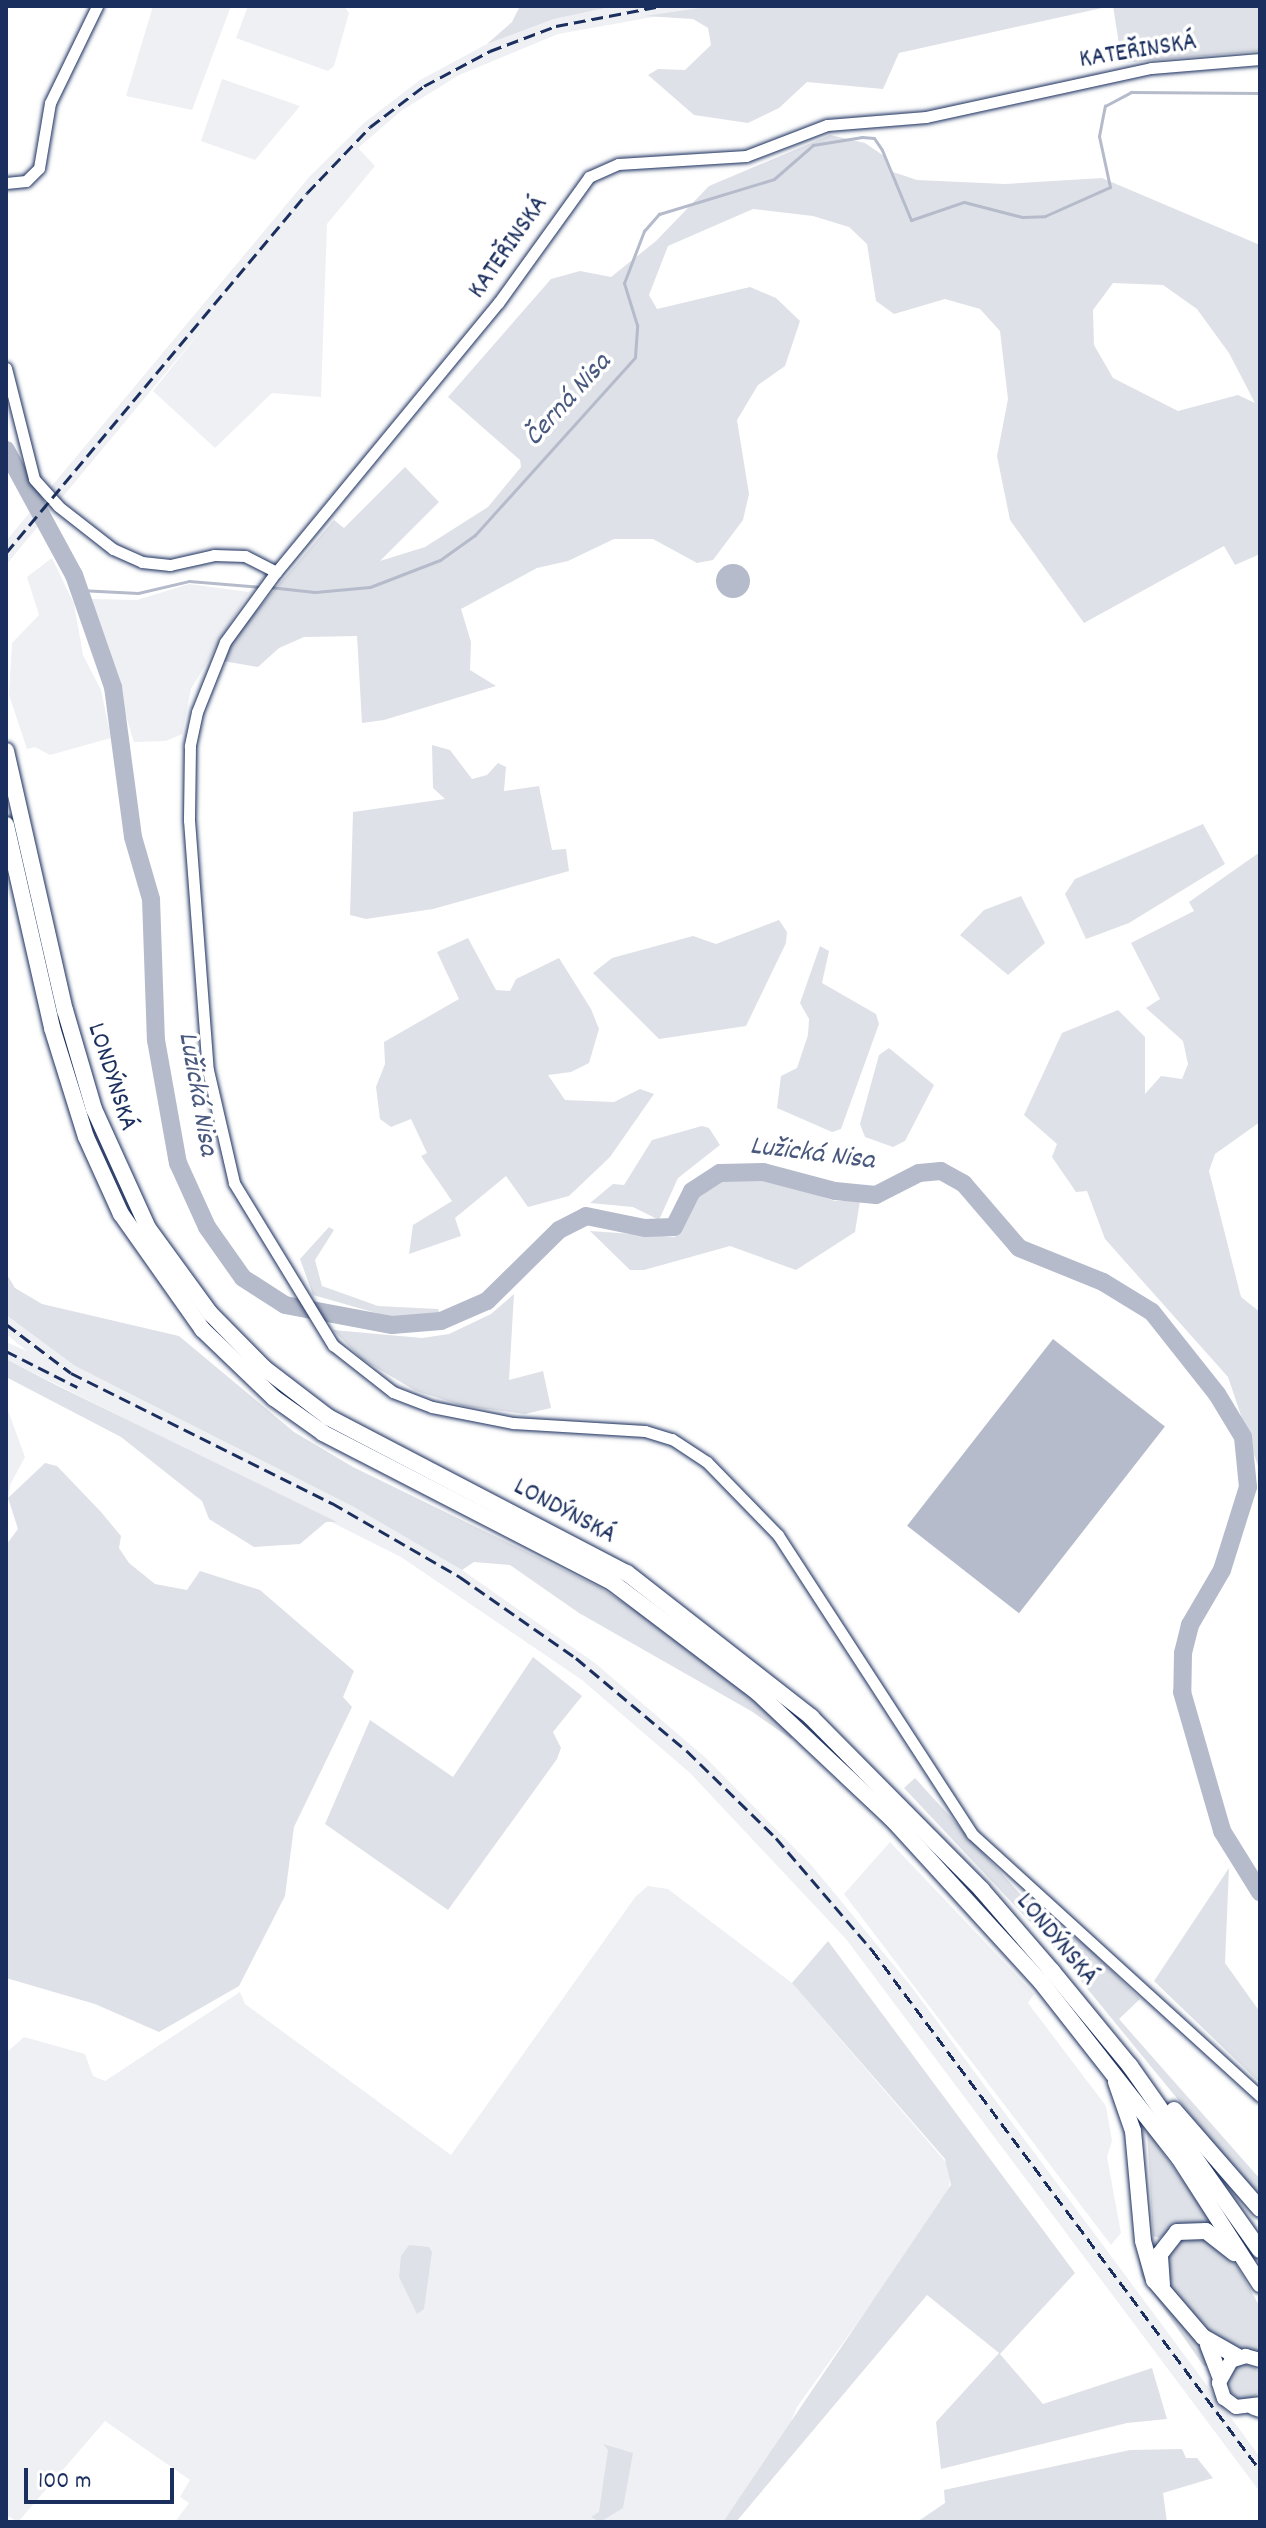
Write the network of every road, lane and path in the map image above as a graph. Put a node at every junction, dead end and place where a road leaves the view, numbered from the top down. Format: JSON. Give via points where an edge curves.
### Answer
{"nodes":[{"id":1,"x":97,"y":6,"type":"edge"},
{"id":2,"x":1260,"y":59,"type":"edge"},
{"id":3,"x":6,"y":183,"type":"edge"},
{"id":4,"x":6,"y":368,"type":"edge"},
{"id":5,"x":276,"y":572,"type":"junction"},
{"id":6,"x":260,"y":596,"type":"joint"},
{"id":7,"x":6,"y":751,"type":"edge"},
{"id":8,"x":6,"y":825,"type":"edge"},
{"id":9,"x":1109,"y":2066,"type":"junction"},
{"id":10,"x":1130,"y":2066,"type":"junction"},
{"id":11,"x":1260,"y":2096,"type":"edge"},
{"id":12,"x":1260,"y":2209,"type":"edge"},
{"id":13,"x":1260,"y":2250,"type":"edge"},
{"id":14,"x":1257,"y":2279,"type":"edge"},
{"id":15,"x":1165,"y":2294,"type":"junction"},
{"id":16,"x":1203,"y":2337,"type":"junction"},
{"id":17,"x":1238,"y":2357,"type":"junction"},
{"id":18,"x":1260,"y":2360,"type":"edge"},
{"id":19,"x":1220,"y":2377,"type":"junction"},
{"id":20,"x":1258,"y":2407,"type":"edge"}],
"edges":[{"from":1,"to":3,"type":"street","via":[[50,103],[39,168],[26,181]]},
{"from":2,"to":5,"type":"street","name":"KATEŘINSKÁ","via":[[1151,68],[926,117],[840,123],[746,156],[602,168],[580,185],[498,303]]},
{"from":4,"to":5,"type":"street","via":[[34,479],[58,506],[113,549],[142,562],[170,565],[214,555],[245,556]]},
{"from":5,"to":6,"type":"street","name":"KATEŘINSKÁ"},
{"from":6,"to":11,"type":"street","name":"LONDÝNSKÁ","via":[[225,642],[206,681],[190,746],[189,820],[214,1104],[234,1183],[319,1325],[353,1363],[413,1400],[478,1418],[645,1431],[672,1439],[707,1462],[778,1535],[972,1834]]},
{"from":7,"to":10,"type":"highway","name":"LONDÝNSKÁ","via":[[71,1037],[94,1109],[148,1228],[210,1313],[264,1368],[328,1417],[598,1555],[669,1601],[774,1685],[982,1890]]},
{"from":8,"to":9,"type":"highway","name":"LONDÝNSKÁ","via":[[49,1016],[86,1137],[121,1214],[202,1329],[274,1398],[323,1433],[599,1575],[702,1647],[893,1820],[969,1900]]},
{"from":9,"to":14,"type":"highway","name":"LONDÝNSKÁ","via":[[1179,2158]]},
{"from":9,"to":15,"type":"highway","via":[[1133,2131],[1148,2263]]},
{"from":10,"to":12,"type":"highway"},
{"from":10,"to":13,"type":"highway","name":"LONDÝNSKÁ"},
{"from":14,"to":15,"type":"highway","via":[[1218,2238],[1185,2229],[1171,2236],[1160,2254]]},
{"from":15,"to":16,"type":"highway"},
{"from":16,"to":17,"type":"highway"},
{"from":16,"to":19,"type":"highway","via":[[1216,2356]]},
{"from":17,"to":18,"type":"main road"},
{"from":17,"to":19,"type":"main road"},
{"from":19,"to":20,"type":"main road","via":[[1229,2404]]}]}
